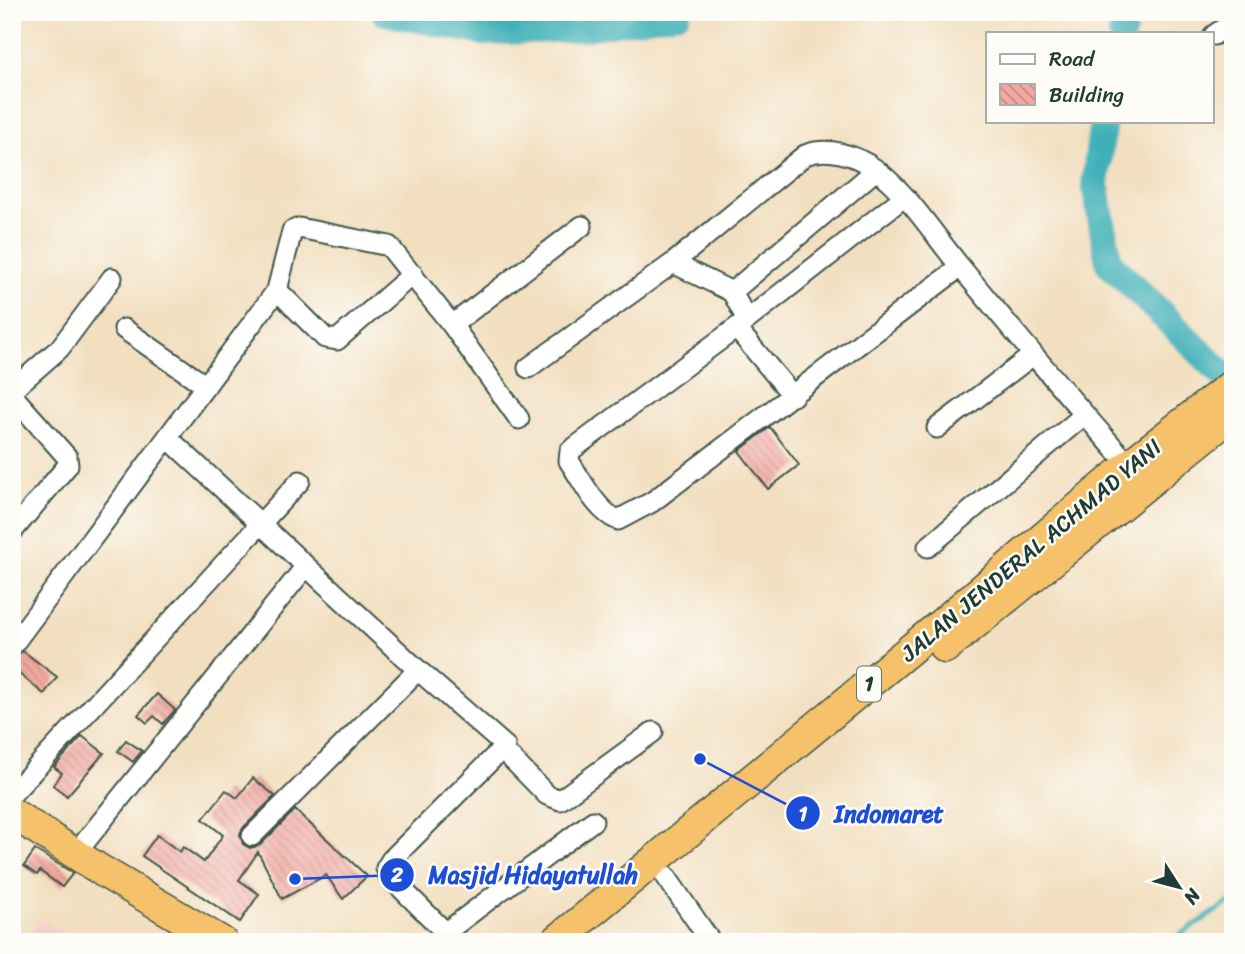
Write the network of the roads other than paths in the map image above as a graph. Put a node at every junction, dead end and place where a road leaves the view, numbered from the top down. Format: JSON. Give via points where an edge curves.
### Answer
{"nodes":[{"id":1,"x":1233,"y":22,"type":"edge"},
{"id":2,"x":1214,"y":34,"type":"edge"},
{"id":3,"x":876,"y":170,"type":"junction"},
{"id":4,"x":904,"y":197,"type":"junction"},
{"id":5,"x":582,"y":226,"type":"dead end"},
{"id":6,"x":673,"y":263,"type":"junction"},
{"id":7,"x":960,"y":267,"type":"junction"},
{"id":8,"x":413,"y":274,"type":"junction"},
{"id":9,"x":112,"y":278,"type":"dead end"},
{"id":10,"x":277,"y":290,"type":"junction"},
{"id":11,"x":732,"y":292,"type":"junction"},
{"id":12,"x":742,"y":324,"type":"junction"},
{"id":13,"x":452,"y":325,"type":"junction"},
{"id":14,"x":124,"y":329,"type":"dead end"},
{"id":15,"x":1033,"y":355,"type":"junction"},
{"id":16,"x":528,"y":368,"type":"dead end"},
{"id":17,"x":1233,"y":384,"type":"edge"},
{"id":18,"x":206,"y":386,"type":"junction"},
{"id":19,"x":12,"y":392,"type":"edge"},
{"id":20,"x":793,"y":396,"type":"junction"},
{"id":21,"x":1233,"y":414,"type":"edge"},
{"id":22,"x":1084,"y":415,"type":"junction"},
{"id":23,"x":519,"y":419,"type":"dead end"},
{"id":24,"x":937,"y":428,"type":"dead end"},
{"id":25,"x":1188,"y":435,"type":"junction"},
{"id":26,"x":168,"y":438,"type":"junction"},
{"id":27,"x":1129,"y":465,"type":"junction"},
{"id":28,"x":300,"y":481,"type":"dead end"},
{"id":29,"x":261,"y":525,"type":"junction"},
{"id":30,"x":12,"y":532,"type":"edge"},
{"id":31,"x":928,"y":547,"type":"dead end"},
{"id":32,"x":306,"y":566,"type":"junction"},
{"id":33,"x":12,"y":646,"type":"edge"},
{"id":34,"x":418,"y":670,"type":"junction"},
{"id":35,"x":653,"y":732,"type":"dead end"},
{"id":36,"x":503,"y":751,"type":"junction"},
{"id":37,"x":12,"y":794,"type":"edge"},
{"id":38,"x":12,"y":813,"type":"edge"},
{"id":39,"x":593,"y":821,"type":"dead end"},
{"id":40,"x":252,"y":835,"type":"dead end"},
{"id":41,"x":76,"y":852,"type":"junction"},
{"id":42,"x":665,"y":875,"type":"junction"},
{"id":43,"x":451,"y":937,"type":"edge"},
{"id":44,"x":222,"y":942,"type":"edge"},
{"id":45,"x":555,"y":942,"type":"edge"},
{"id":46,"x":582,"y":942,"type":"edge"},
{"id":47,"x":711,"y":942,"type":"edge"}],
"edges":[{"from":1,"to":2,"type":"street"},
{"from":3,"to":4,"type":"street"},
{"from":3,"to":6,"type":"street","via":[[835,152],[805,155]]},
{"from":3,"to":11,"type":"street"},
{"from":4,"to":7,"type":"street"},
{"from":4,"to":12,"type":"street"},
{"from":5,"to":13,"type":"street"},
{"from":6,"to":11,"type":"street"},
{"from":6,"to":16,"type":"street"},
{"from":7,"to":15,"type":"street"},
{"from":7,"to":20,"type":"street"},
{"from":8,"to":10,"type":"street","via":[[337,340],[326,338]]},
{"from":8,"to":10,"type":"street","via":[[389,246],[296,228],[290,235]]},
{"from":8,"to":13,"type":"street"},
{"from":9,"to":19,"type":"street","via":[[60,348]]},
{"from":10,"to":18,"type":"street"},
{"from":11,"to":12,"type":"street"},
{"from":12,"to":20,"type":"street"},
{"from":12,"to":20,"type":"street","via":[[570,452],[569,461],[601,506],[621,520],[652,502]]},
{"from":13,"to":23,"type":"street"},
{"from":14,"to":18,"type":"street"},
{"from":15,"to":22,"type":"street"},
{"from":15,"to":24,"type":"street"},
{"from":17,"to":25,"type":"highway","number":"1"},
{"from":18,"to":26,"type":"street"},
{"from":19,"to":30,"type":"street","via":[[68,465]]},
{"from":21,"to":25,"type":"highway","number":"1"},
{"from":22,"to":27,"type":"street"},
{"from":22,"to":31,"type":"street"},
{"from":25,"to":27,"type":"highway","name":"JALAN JENDERAL ACHMAD YANI","number":"1"},
{"from":25,"to":42,"type":"highway","name":"JALAN JENDERAL ACHMAD YANI","number":"1"},
{"from":26,"to":29,"type":"street"},
{"from":26,"to":33,"type":"street"},
{"from":27,"to":45,"type":"highway","name":"JALAN JENDERAL ACHMAD YANI","number":"1"},
{"from":28,"to":29,"type":"street"},
{"from":29,"to":32,"type":"street"},
{"from":29,"to":37,"type":"street"},
{"from":32,"to":34,"type":"street"},
{"from":32,"to":41,"type":"street"},
{"from":34,"to":36,"type":"street","via":[[502,741]]},
{"from":34,"to":40,"type":"street"},
{"from":35,"to":36,"type":"street","via":[[560,800],[547,795]]},
{"from":36,"to":43,"type":"street","via":[[386,868]]},
{"from":38,"to":41,"type":"highway"},
{"from":39,"to":43,"type":"street"},
{"from":41,"to":44,"type":"highway"},
{"from":42,"to":46,"type":"highway","name":"JALAN JENDERAL ACHMAD YANI","number":"1"},
{"from":42,"to":47,"type":"street"}]}
